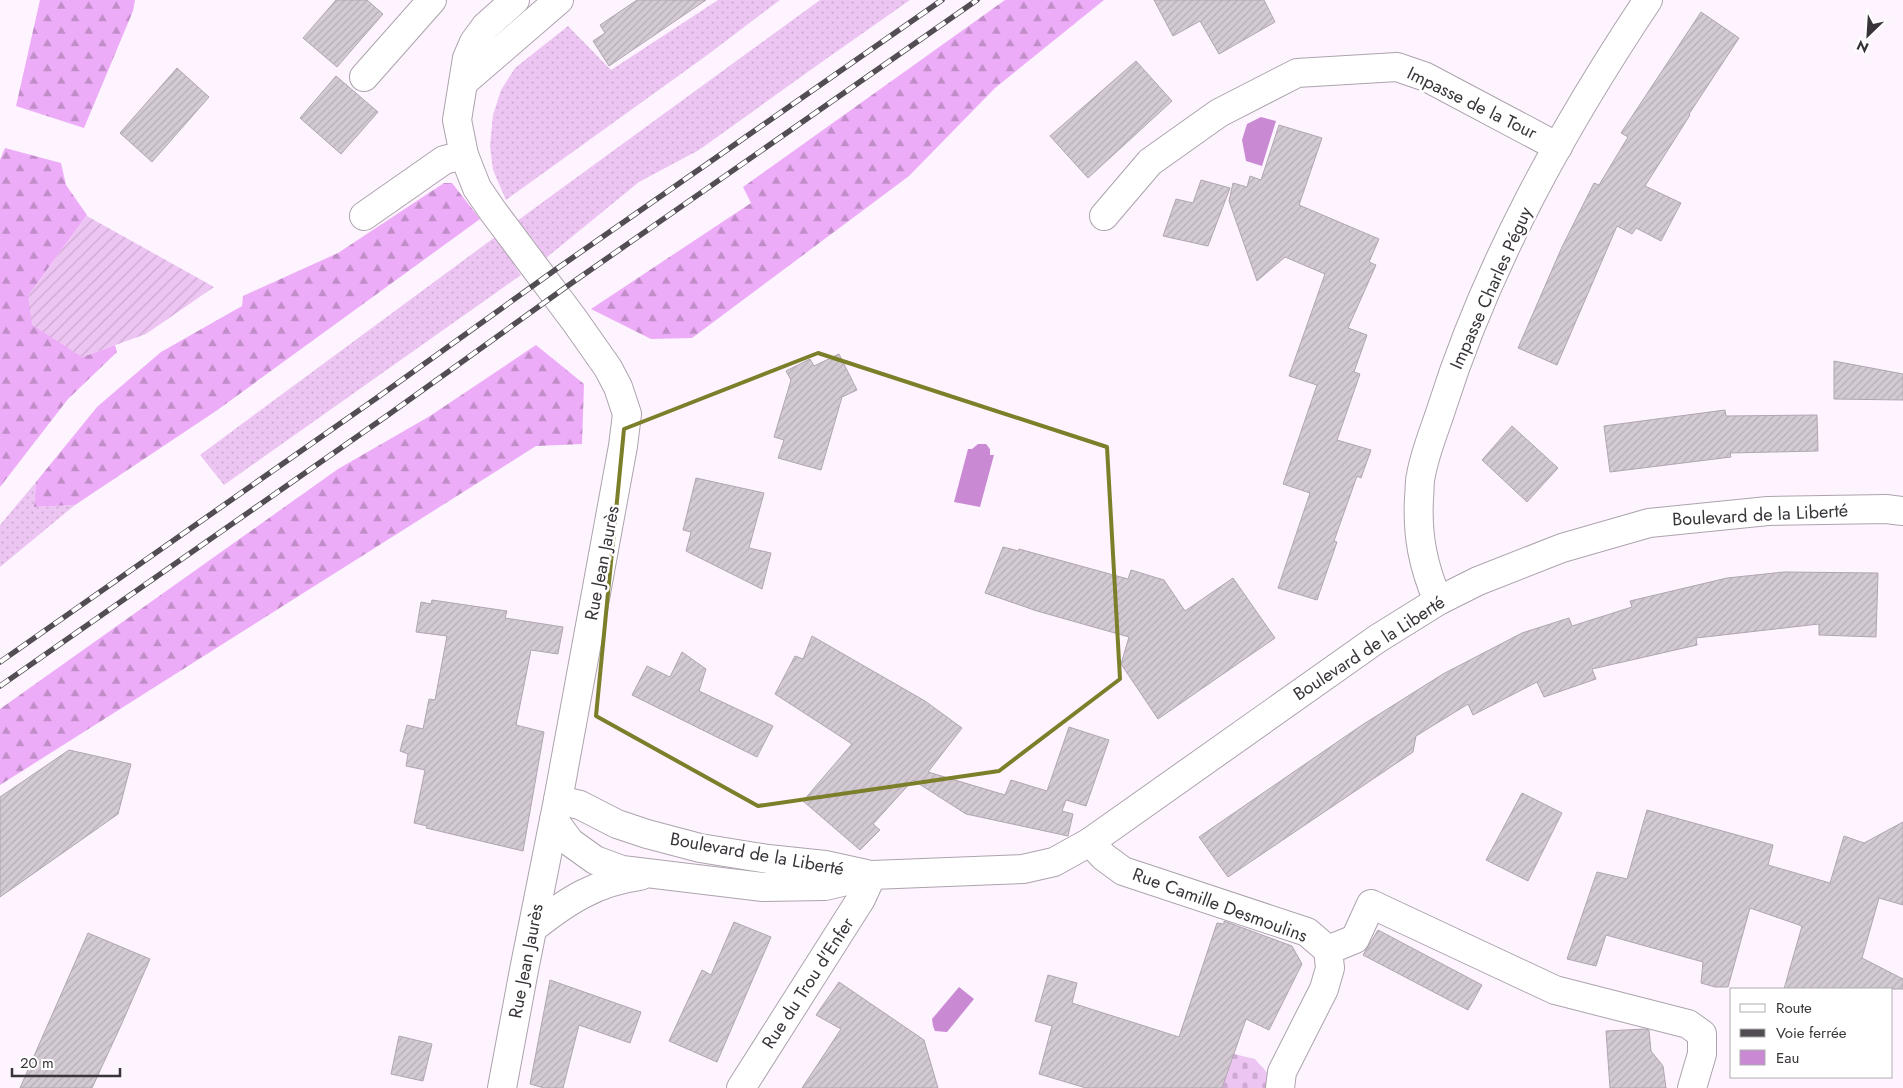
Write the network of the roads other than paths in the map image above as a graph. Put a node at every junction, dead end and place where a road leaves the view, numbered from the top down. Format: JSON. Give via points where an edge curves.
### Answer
{"nodes":[{"id":1,"x":432,"y":0,"type":"edge"},
{"id":2,"x":515,"y":0,"type":"edge"},
{"id":3,"x":1648,"y":0,"type":"edge"},
{"id":4,"x":541,"y":6,"type":"edge"},
{"id":5,"x":364,"y":77,"type":"dead end"},
{"id":6,"x":464,"y":82,"type":"junction"},
{"id":7,"x":1558,"y":147,"type":"junction"},
{"id":8,"x":464,"y":155,"type":"junction"},
{"id":9,"x":364,"y":216,"type":"dead end"},
{"id":10,"x":1104,"y":216,"type":"dead end"},
{"id":11,"x":1903,"y":511,"type":"edge"},
{"id":12,"x":1438,"y":601,"type":"junction"},
{"id":13,"x":556,"y":810,"type":"junction"},
{"id":14,"x":1090,"y":842,"type":"junction"},
{"id":15,"x":651,"y":875,"type":"junction"},
{"id":16,"x":872,"y":876,"type":"junction"},
{"id":17,"x":533,"y":928,"type":"junction"},
{"id":18,"x":1328,"y":950,"type":"junction"},
{"id":19,"x":502,"y":1088,"type":"edge"},
{"id":20,"x":741,"y":1088,"type":"edge"},
{"id":21,"x":1280,"y":1088,"type":"edge"},
{"id":22,"x":1692,"y":1088,"type":"edge"}],
"edges":[{"from":1,"to":5,"type":"street"},
{"from":2,"to":6,"type":"street","name":"Rue Jean Jaurès","via":[[474,42],[467,58]]},
{"from":3,"to":7,"type":"street","name":"Impasse Charles Péguy"},
{"from":4,"to":6,"type":"street"},
{"from":6,"to":8,"type":"street","name":"Rue Jean Jaurès","via":[[457,120]]},
{"from":7,"to":10,"type":"street","name":"Impasse de la Tour","via":[[1426,77],[1397,67],[1297,73],[1219,112],[1150,162]]},
{"from":7,"to":12,"type":"street","name":"Impasse Charles Péguy","via":[[1515,227],[1459,354],[1420,476],[1418,522],[1422,556]]},
{"from":8,"to":9,"type":"street","via":[[444,160]]},
{"from":8,"to":13,"type":"street","name":"Rue Jean Jaurès","via":[[477,188],[608,368],[627,414],[624,446]]},
{"from":11,"to":12,"type":"street","name":"Boulevard de la Liberté","via":[[1768,511],[1649,522],[1562,548],[1478,581]]},
{"from":12,"to":14,"type":"street","name":"Boulevard de la Liberté","via":[[1369,644]]},
{"from":13,"to":15,"type":"street","name":"Boulevard de la Liberté","via":[[570,842],[595,860],[622,870]]},
{"from":13,"to":16,"type":"street","name":"Boulevard de la Liberté","via":[[580,805],[617,824],[700,848],[824,864]]},
{"from":13,"to":17,"type":"street","name":"Rue Jean Jaurès"},
{"from":14,"to":16,"type":"street","name":"Boulevard de la Liberté","via":[[1054,862],[1023,869]]},
{"from":14,"to":18,"type":"street","name":"Rue Camille Desmoulins","via":[[1123,871],[1307,932]]},
{"from":15,"to":16,"type":"street","name":"Boulevard de la Liberté","via":[[763,887],[826,886]]},
{"from":15,"to":17,"type":"street","name":"Boulevard de la Liberté","via":[[621,878],[593,888]]},
{"from":16,"to":20,"type":"street","name":"Rue du Trou d'Enfer","via":[[861,899]]},
{"from":17,"to":19,"type":"street","name":"Rue Jean Jaurès"},
{"from":18,"to":21,"type":"street","name":"Rue Camille Desmoulins","via":[[1330,968],[1324,988],[1282,1072]]},
{"from":18,"to":22,"type":"street","via":[[1355,939],[1372,904],[1555,990],[1688,1024],[1702,1034],[1702,1054]]}]}
